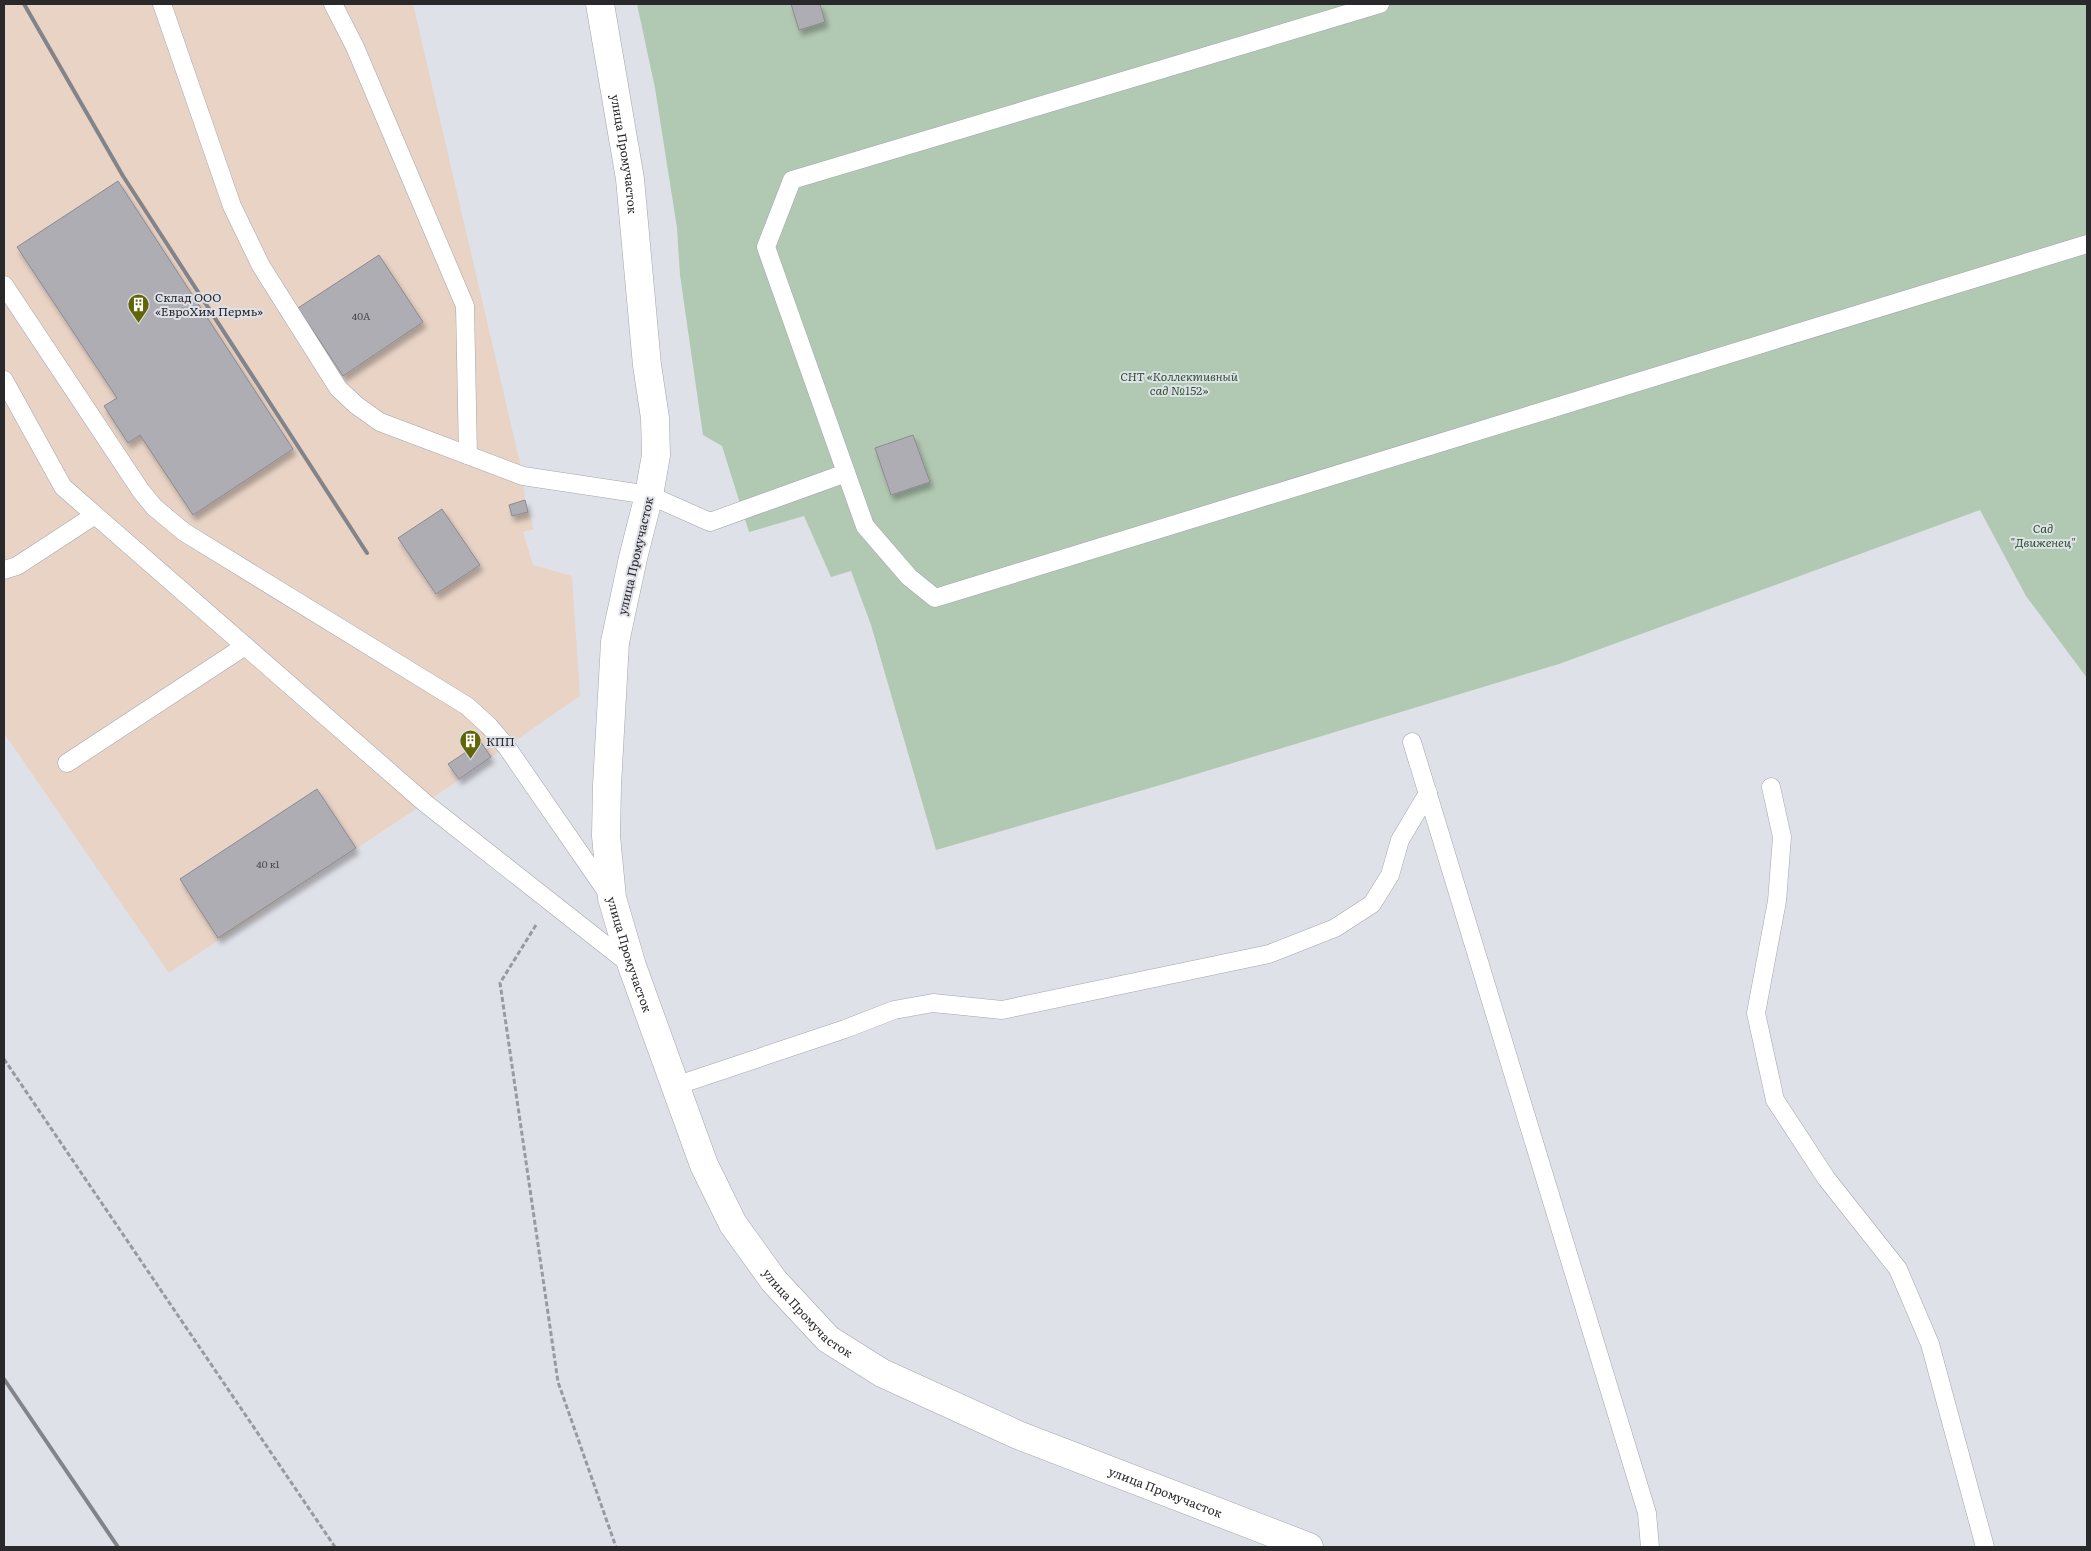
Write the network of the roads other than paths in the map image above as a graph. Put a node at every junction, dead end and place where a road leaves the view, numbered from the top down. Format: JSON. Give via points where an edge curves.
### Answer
{"nodes":[{"id":1,"x":162,"y":4,"type":"edge"},
{"id":2,"x":333,"y":4,"type":"edge"},
{"id":3,"x":600,"y":4,"type":"edge"},
{"id":4,"x":1380,"y":4,"type":"edge"},
{"id":5,"x":2087,"y":244,"type":"edge"},
{"id":6,"x":4,"y":284,"type":"edge"},
{"id":7,"x":4,"y":380,"type":"edge"},
{"id":8,"x":468,"y":455,"type":"junction"},
{"id":9,"x":846,"y":473,"type":"junction"},
{"id":10,"x":649,"y":495,"type":"junction"},
{"id":11,"x":95,"y":515,"type":"junction"},
{"id":12,"x":4,"y":570,"type":"edge"},
{"id":13,"x":245,"y":646,"type":"junction"},
{"id":14,"x":1412,"y":742,"type":"dead end"},
{"id":15,"x":67,"y":763,"type":"dead end"},
{"id":16,"x":1771,"y":787,"type":"dead end"},
{"id":17,"x":1428,"y":793,"type":"junction"},
{"id":18,"x":612,"y":898,"type":"junction"},
{"id":19,"x":632,"y":966,"type":"junction"},
{"id":20,"x":675,"y":1086,"type":"junction"},
{"id":21,"x":1309,"y":1547,"type":"edge"},
{"id":22,"x":1650,"y":1547,"type":"edge"},
{"id":23,"x":1985,"y":1547,"type":"edge"}],
"edges":[{"from":1,"to":8,"type":"lane","via":[[232,206],[261,266],[338,388],[380,422]]},
{"from":2,"to":8,"type":"lane","via":[[356,47],[464,306]]},
{"from":3,"to":10,"type":"street","name":"улица Промучасток","via":[[630,180],[655,418],[656,455]]},
{"from":4,"to":9,"type":"lane","via":[[792,180],[766,247]]},
{"from":5,"to":9,"type":"lane","via":[[935,598],[909,577],[865,526]]},
{"from":6,"to":18,"type":"lane","via":[[154,507],[184,532],[467,706],[506,746]]},
{"from":7,"to":11,"type":"lane","via":[[63,487]]},
{"from":8,"to":10,"type":"lane","via":[[523,476]]},
{"from":9,"to":10,"type":"lane","via":[[710,522]]},
{"from":10,"to":18,"type":"street","name":"улица Промучасток","via":[[615,642],[606,793]]},
{"from":11,"to":12,"type":"lane","via":[[18,566]]},
{"from":11,"to":13,"type":"lane"},
{"from":13,"to":15,"type":"lane"},
{"from":13,"to":19,"type":"lane","via":[[425,803]]},
{"from":14,"to":17,"type":"lane"},
{"from":16,"to":23,"type":"lane","via":[[1782,837],[1777,901],[1756,1013],[1775,1100],[1826,1178],[1898,1269],[1930,1344]]},
{"from":17,"to":20,"type":"lane","via":[[1400,840],[1390,875],[1372,904],[1335,928],[1269,954],[1002,1010],[933,1003],[894,1010]]},
{"from":17,"to":22,"type":"lane","via":[[1647,1513]]},
{"from":18,"to":19,"type":"street","name":"улица Промучасток"},
{"from":19,"to":20,"type":"street","name":"улица Промучасток"},
{"from":20,"to":21,"type":"street","name":"улица Промучасток","via":[[704,1166],[733,1224],[774,1281],[828,1339],[882,1373],[1018,1435]]}]}
